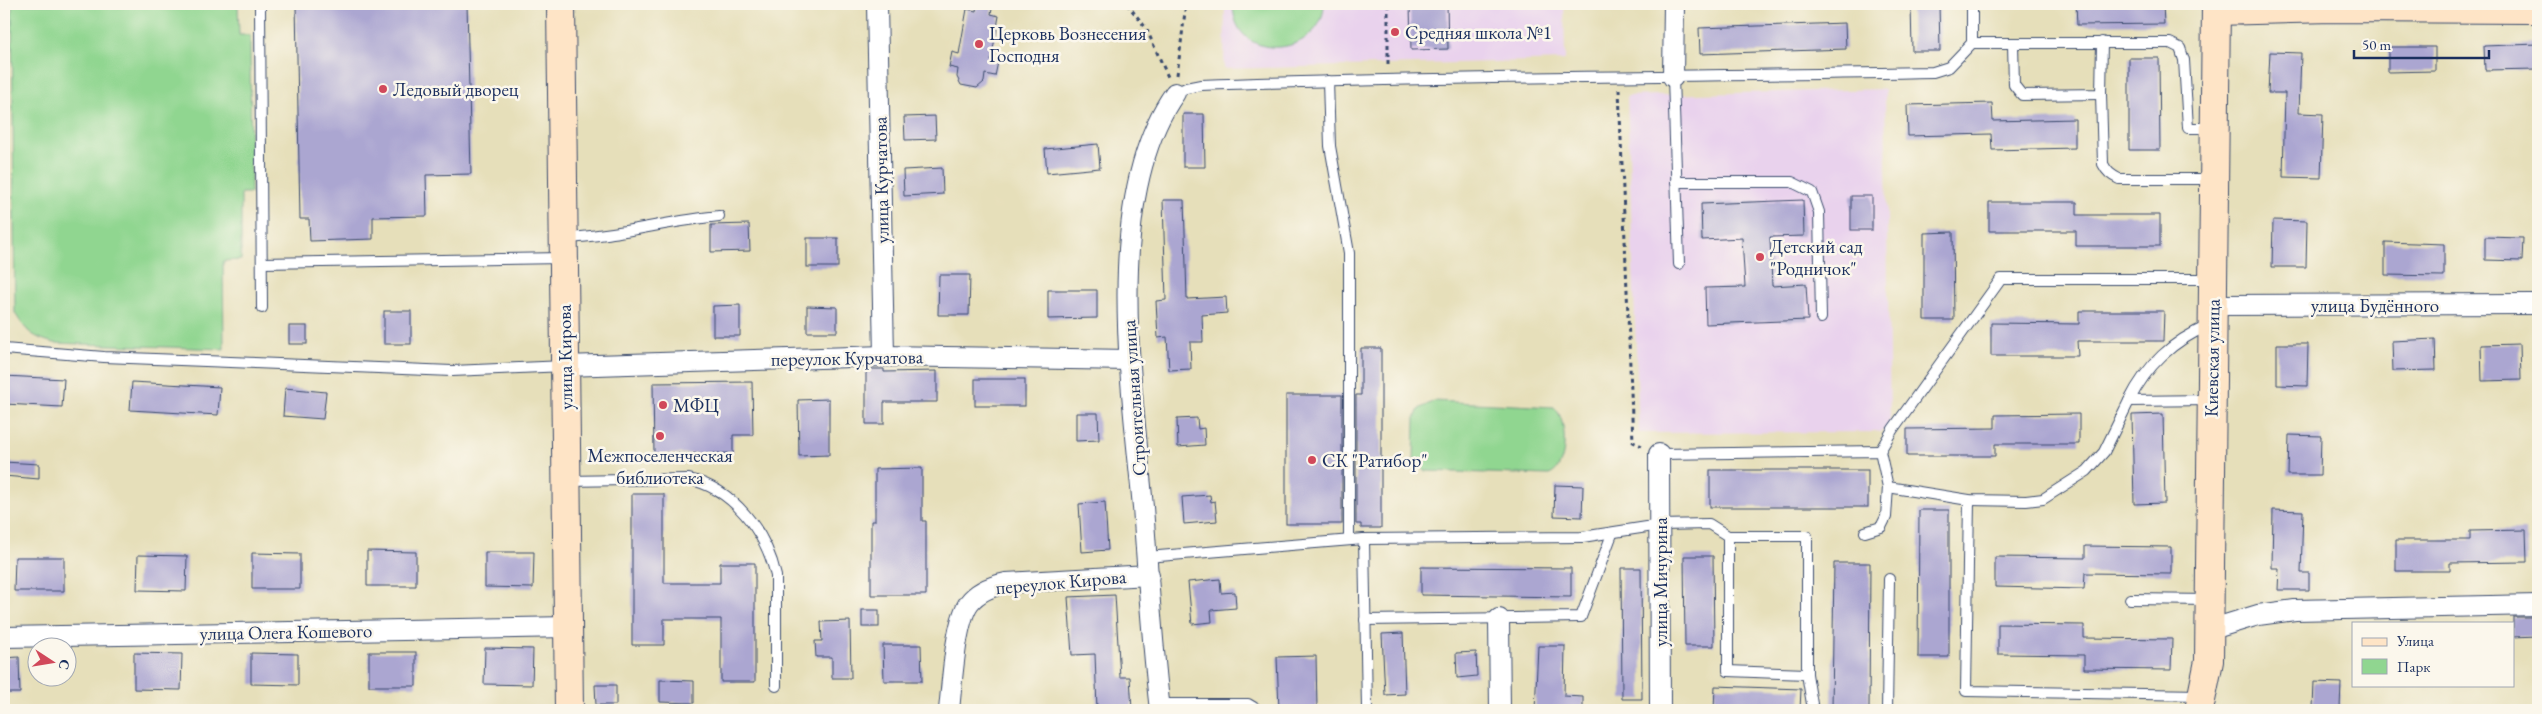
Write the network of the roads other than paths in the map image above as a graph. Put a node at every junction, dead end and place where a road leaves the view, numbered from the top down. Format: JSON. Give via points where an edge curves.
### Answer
{"nodes":[{"id":1,"x":260,"y":4,"type":"edge"},
{"id":2,"x":561,"y":4,"type":"edge"},
{"id":3,"x":877,"y":4,"type":"edge"},
{"id":4,"x":1674,"y":4,"type":"edge"},
{"id":5,"x":1972,"y":4,"type":"edge"},
{"id":6,"x":2304,"y":4,"type":"edge"},
{"id":7,"x":2217,"y":6,"type":"edge"},
{"id":8,"x":2326,"y":6,"type":"edge"},
{"id":9,"x":2538,"y":9,"type":"edge"},
{"id":10,"x":2102,"y":42,"type":"junction"},
{"id":11,"x":1972,"y":43,"type":"junction"},
{"id":12,"x":2013,"y":43,"type":"junction"},
{"id":13,"x":1673,"y":77,"type":"junction"},
{"id":14,"x":1328,"y":81,"type":"junction"},
{"id":15,"x":1175,"y":93,"type":"joint"},
{"id":16,"x":2101,"y":94,"type":"junction"},
{"id":17,"x":2214,"y":128,"type":"junction"},
{"id":18,"x":2214,"y":179,"type":"junction"},
{"id":19,"x":1676,"y":182,"type":"junction"},
{"id":20,"x":719,"y":216,"type":"dead end"},
{"id":21,"x":564,"y":248,"type":"junction"},
{"id":22,"x":262,"y":263,"type":"junction"},
{"id":23,"x":1679,"y":264,"type":"dead end"},
{"id":24,"x":2213,"y":279,"type":"junction"},
{"id":25,"x":2538,"y":304,"type":"edge"},
{"id":26,"x":262,"y":308,"type":"dead end"},
{"id":27,"x":2212,"y":315,"type":"junction"},
{"id":28,"x":1821,"y":318,"type":"dead end"},
{"id":29,"x":4,"y":349,"type":"edge"},
{"id":30,"x":884,"y":356,"type":"junction"},
{"id":31,"x":1130,"y":360,"type":"junction"},
{"id":32,"x":565,"y":366,"type":"junction"},
{"id":33,"x":2212,"y":400,"type":"junction"},
{"id":34,"x":2128,"y":401,"type":"junction"},
{"id":35,"x":1880,"y":451,"type":"junction"},
{"id":36,"x":1659,"y":454,"type":"joint"},
{"id":37,"x":566,"y":481,"type":"junction"},
{"id":38,"x":1888,"y":487,"type":"junction"},
{"id":39,"x":1969,"y":500,"type":"junction"},
{"id":40,"x":1660,"y":525,"type":"junction"},
{"id":41,"x":1865,"y":532,"type":"dead end"},
{"id":42,"x":1612,"y":534,"type":"junction"},
{"id":43,"x":1728,"y":536,"type":"junction"},
{"id":44,"x":1364,"y":539,"type":"junction"},
{"id":45,"x":1349,"y":540,"type":"junction"},
{"id":46,"x":1148,"y":566,"type":"junction"},
{"id":47,"x":1889,"y":579,"type":"dead end"},
{"id":48,"x":2130,"y":599,"type":"dead end"},
{"id":49,"x":2210,"y":600,"type":"junction"},
{"id":50,"x":2538,"y":604,"type":"edge"},
{"id":51,"x":1499,"y":619,"type":"junction"},
{"id":52,"x":1365,"y":620,"type":"junction"},
{"id":53,"x":568,"y":627,"type":"junction"},
{"id":54,"x":2209,"y":630,"type":"junction"},
{"id":55,"x":4,"y":637,"type":"edge"},
{"id":56,"x":1807,"y":674,"type":"junction"},
{"id":57,"x":776,"y":686,"type":"dead end"},
{"id":58,"x":2201,"y":703,"type":"edge"},
{"id":59,"x":1160,"y":707,"type":"edge"},
{"id":60,"x":568,"y":710,"type":"edge"},
{"id":61,"x":949,"y":710,"type":"edge"},
{"id":62,"x":1258,"y":710,"type":"edge"},
{"id":63,"x":1367,"y":710,"type":"edge"},
{"id":64,"x":1500,"y":710,"type":"edge"},
{"id":65,"x":1660,"y":710,"type":"edge"},
{"id":66,"x":1813,"y":710,"type":"edge"},
{"id":67,"x":1887,"y":710,"type":"edge"}],
"edges":[{"from":1,"to":22,"type":"lane"},
{"from":2,"to":21,"type":"street","name":"улица Кирова"},
{"from":3,"to":30,"type":"street","name":"улица Курчатова"},
{"from":4,"to":13,"type":"street"},
{"from":5,"to":11,"type":"lane"},
{"from":6,"to":8,"type":"street"},
{"from":7,"to":8,"type":"street"},
{"from":7,"to":17,"type":"street","name":"Киевская улица"},
{"from":8,"to":9,"type":"street"},
{"from":10,"to":12,"type":"lane"},
{"from":10,"to":16,"type":"lane"},
{"from":10,"to":17,"type":"lane","via":[[2170,43],[2180,48],[2184,60],[2188,128]]},
{"from":11,"to":12,"type":"lane"},
{"from":11,"to":13,"type":"lane","via":[[1949,67],[1933,72]]},
{"from":12,"to":16,"type":"lane","via":[[2014,85],[2022,94]]},
{"from":13,"to":14,"type":"lane"},
{"from":13,"to":19,"type":"lane"},
{"from":14,"to":15,"type":"lane","via":[[1201,86]]},
{"from":14,"to":45,"type":"lane","via":[[1330,146],[1349,253]]},
{"from":15,"to":31,"type":"street","name":"Строительная улица","via":[[1163,110],[1149,145],[1136,198],[1127,292]]},
{"from":16,"to":18,"type":"lane","via":[[2106,172],[2119,179]]},
{"from":17,"to":18,"type":"street","name":"Киевская улица"},
{"from":18,"to":24,"type":"street","name":"Киевская улица"},
{"from":19,"to":23,"type":"lane"},
{"from":19,"to":28,"type":"lane","via":[[1792,182],[1812,192],[1818,212]]},
{"from":20,"to":21,"type":"lane","via":[[600,237]]},
{"from":21,"to":22,"type":"lane"},
{"from":21,"to":32,"type":"street","name":"улица Кирова"},
{"from":22,"to":26,"type":"lane"},
{"from":24,"to":27,"type":"street","name":"Киевская улица"},
{"from":24,"to":35,"type":"lane","via":[[2001,279]]},
{"from":25,"to":27,"type":"street","name":"улица Будённого"},
{"from":27,"to":33,"type":"street","name":"Киевская улица"},
{"from":27,"to":34,"type":"lane","via":[[2166,349],[2144,373]]},
{"from":29,"to":32,"type":"lane","via":[[104,357],[452,371]]},
{"from":30,"to":31,"type":"street","name":"переулок Курчатова"},
{"from":30,"to":32,"type":"street","name":"переулок Курчатова"},
{"from":31,"to":46,"type":"street","name":"Строительная улица"},
{"from":32,"to":37,"type":"street","name":"улица Кирова"},
{"from":33,"to":34,"type":"lane"},
{"from":33,"to":49,"type":"street","name":"Киевская улица"},
{"from":34,"to":39,"type":"lane","via":[[2104,452],[2087,471],[2043,499],[2026,502]]},
{"from":35,"to":36,"type":"lane"},
{"from":35,"to":38,"type":"lane"},
{"from":36,"to":40,"type":"street","name":"улица Мичурина"},
{"from":37,"to":53,"type":"street","name":"улица Кирова"},
{"from":37,"to":57,"type":"lane","via":[[688,479],[704,482],[733,502],[750,520],[772,559],[776,576]]},
{"from":38,"to":39,"type":"lane"},
{"from":38,"to":41,"type":"lane","via":[[1886,518],[1881,527]]},
{"from":39,"to":58,"type":"lane","via":[[1966,691]]},
{"from":40,"to":42,"type":"lane"},
{"from":40,"to":43,"type":"lane","via":[[1709,524]]},
{"from":40,"to":65,"type":"street","name":"улица Мичурина"},
{"from":42,"to":44,"type":"lane"},
{"from":42,"to":51,"type":"lane","via":[[1581,617]]},
{"from":43,"to":56,"type":"lane","via":[[1728,671]]},
{"from":43,"to":56,"type":"lane","via":[[1807,536]]},
{"from":44,"to":45,"type":"lane"},
{"from":44,"to":52,"type":"lane"},
{"from":45,"to":46,"type":"lane"},
{"from":46,"to":59,"type":"street","name":"Строительная улица"},
{"from":46,"to":61,"type":"street","name":"переулок Кирова","via":[[1006,582],[986,588],[969,602],[961,620]]},
{"from":47,"to":67,"type":"lane"},
{"from":48,"to":49,"type":"lane"},
{"from":49,"to":54,"type":"street","name":"Киевская улица"},
{"from":50,"to":54,"type":"street","via":[[2295,610],[2258,615]]},
{"from":51,"to":52,"type":"lane"},
{"from":51,"to":64,"type":"street"},
{"from":52,"to":63,"type":"lane"},
{"from":53,"to":55,"type":"street","name":"улица Олега Кошевого"},
{"from":53,"to":60,"type":"street","name":"улица Кирова"},
{"from":54,"to":58,"type":"street","name":"Киевская улица","via":[[2209,660]]},
{"from":56,"to":66,"type":"lane"},
{"from":59,"to":62,"type":"lane","via":[[1248,704]]}]}
